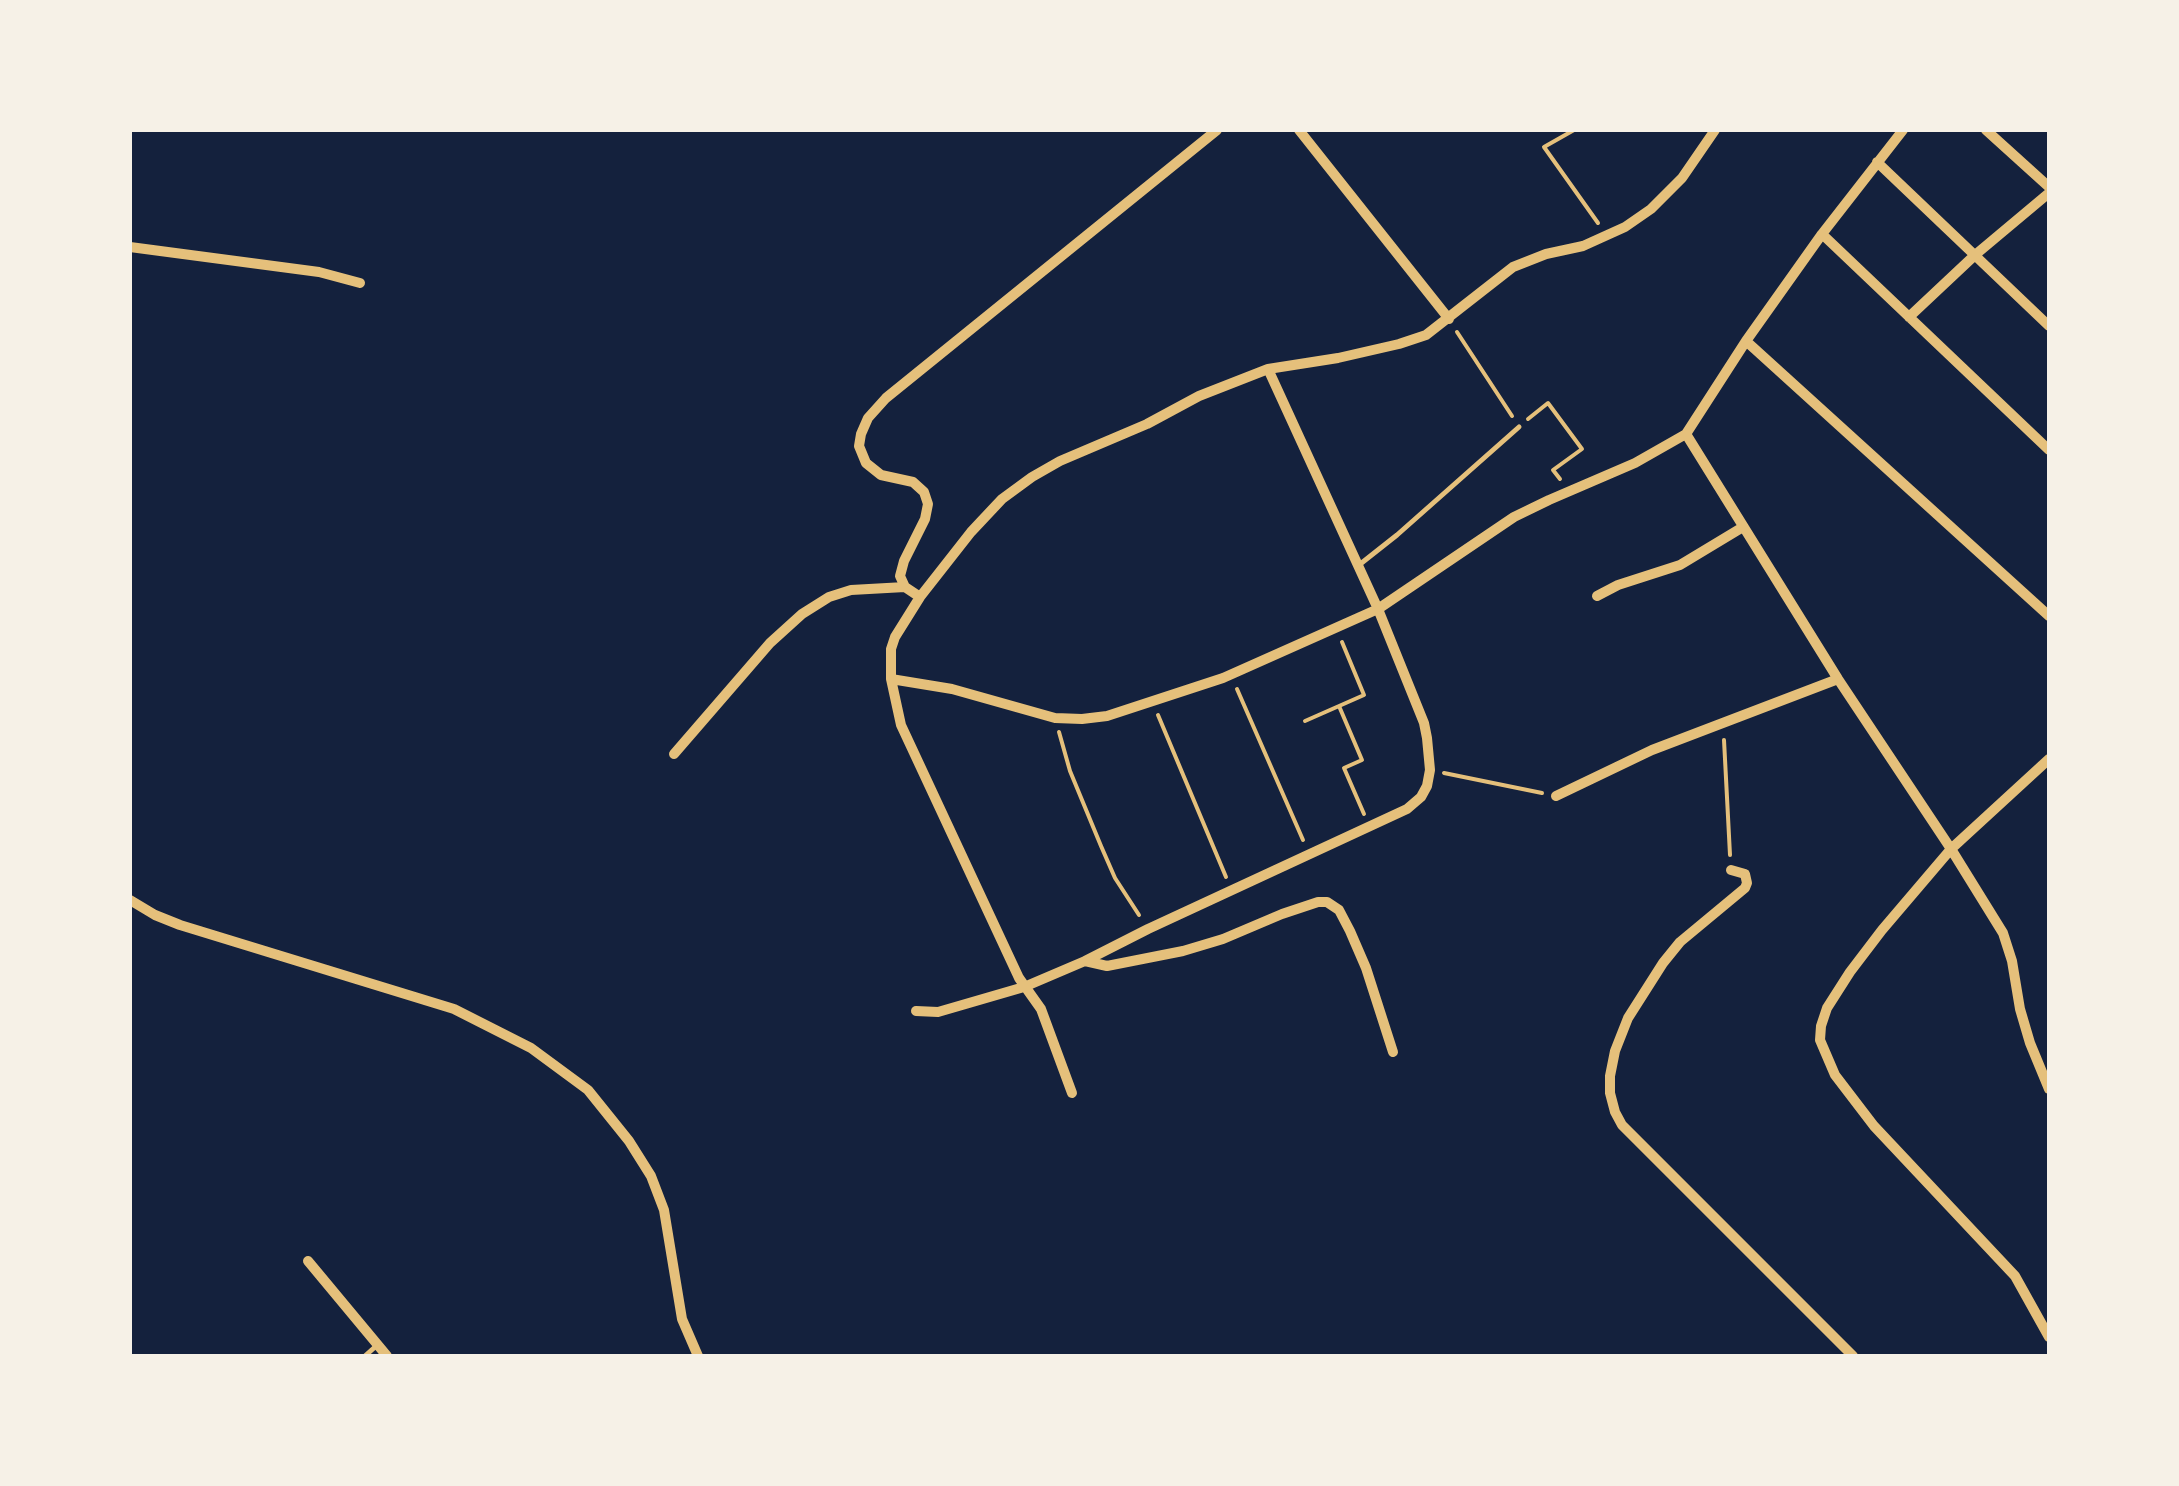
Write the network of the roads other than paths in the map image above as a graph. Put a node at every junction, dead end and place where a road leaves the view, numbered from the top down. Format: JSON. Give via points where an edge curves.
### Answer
{"nodes":[{"id":1,"x":1217,"y":130,"type":"edge"},
{"id":2,"x":1299,"y":130,"type":"edge"},
{"id":3,"x":1715,"y":130,"type":"edge"},
{"id":4,"x":1903,"y":130,"type":"edge"},
{"id":5,"x":1986,"y":130,"type":"edge"},
{"id":6,"x":1877,"y":162,"type":"junction"},
{"id":7,"x":2049,"y":190,"type":"edge"},
{"id":8,"x":1822,"y":234,"type":"junction"},
{"id":9,"x":130,"y":247,"type":"edge"},
{"id":10,"x":1975,"y":255,"type":"junction"},
{"id":11,"x":360,"y":283,"type":"dead end"},
{"id":12,"x":1908,"y":317,"type":"junction"},
{"id":13,"x":1449,"y":319,"type":"junction"},
{"id":14,"x":2049,"y":326,"type":"edge"},
{"id":15,"x":1746,"y":341,"type":"junction"},
{"id":16,"x":1268,"y":368,"type":"junction"},
{"id":17,"x":1519,"y":427,"type":"road end"},
{"id":18,"x":1686,"y":434,"type":"junction"},
{"id":19,"x":2049,"y":450,"type":"edge"},
{"id":20,"x":1743,"y":527,"type":"junction"},
{"id":21,"x":1357,"y":566,"type":"junction"},
{"id":22,"x":906,"y":586,"type":"junction"},
{"id":23,"x":1597,"y":596,"type":"dead end"},
{"id":24,"x":920,"y":597,"type":"junction"},
{"id":25,"x":1378,"y":609,"type":"junction"},
{"id":26,"x":2049,"y":616,"type":"edge"},
{"id":27,"x":891,"y":679,"type":"junction"},
{"id":28,"x":1838,"y":679,"type":"junction"},
{"id":29,"x":674,"y":754,"type":"dead end"},
{"id":30,"x":2049,"y":759,"type":"edge"},
{"id":31,"x":1556,"y":796,"type":"road end"},
{"id":32,"x":1951,"y":849,"type":"junction"},
{"id":33,"x":1731,"y":870,"type":"road end"},
{"id":34,"x":130,"y":900,"type":"edge"},
{"id":35,"x":1085,"y":961,"type":"junction"},
{"id":36,"x":1024,"y":986,"type":"junction"},
{"id":37,"x":916,"y":1011,"type":"dead end"},
{"id":38,"x":1392,"y":1052,"type":"dead end"},
{"id":39,"x":2049,"y":1089,"type":"edge"},
{"id":40,"x":1072,"y":1092,"type":"dead end"},
{"id":41,"x":308,"y":1261,"type":"dead end"},
{"id":42,"x":2049,"y":1337,"type":"edge"},
{"id":43,"x":378,"y":1344,"type":"junction"},
{"id":44,"x":365,"y":1356,"type":"edge"},
{"id":45,"x":387,"y":1356,"type":"edge"},
{"id":46,"x":698,"y":1356,"type":"edge"},
{"id":47,"x":1853,"y":1356,"type":"edge"}],
"edges":[{"from":1,"to":22,"type":"street","via":[[868,418],[859,446],[866,463],[913,482],[928,504],[901,570]]},
{"from":2,"to":13,"type":"street"},
{"from":3,"to":13,"type":"street","via":[[1682,178],[1625,228],[1513,267]]},
{"from":4,"to":6,"type":"street"},
{"from":5,"to":7,"type":"street"},
{"from":6,"to":8,"type":"street"},
{"from":6,"to":10,"type":"street"},
{"from":7,"to":10,"type":"street"},
{"from":8,"to":12,"type":"street"},
{"from":8,"to":15,"type":"street"},
{"from":9,"to":11,"type":"street"},
{"from":10,"to":12,"type":"street"},
{"from":10,"to":14,"type":"street"},
{"from":12,"to":19,"type":"street"},
{"from":13,"to":16,"type":"street","via":[[1399,344]]},
{"from":15,"to":18,"type":"street"},
{"from":15,"to":26,"type":"street"},
{"from":16,"to":21,"type":"street"},
{"from":16,"to":24,"type":"street","via":[[1032,477],[971,532]]},
{"from":17,"to":21,"type":"lane"},
{"from":18,"to":20,"type":"street"},
{"from":18,"to":25,"type":"street","via":[[1514,517]]},
{"from":20,"to":23,"type":"street","via":[[1680,565]]},
{"from":20,"to":28,"type":"street"},
{"from":21,"to":25,"type":"street"},
{"from":22,"to":24,"type":"street"},
{"from":22,"to":29,"type":"street","via":[[850,590],[802,614]]},
{"from":24,"to":27,"type":"street","via":[[895,637]]},
{"from":25,"to":27,"type":"street","via":[[1231,675],[1082,720]]},
{"from":25,"to":35,"type":"street","via":[[1424,723],[1430,770],[1416,803]]},
{"from":27,"to":36,"type":"street","via":[[911,750]]},
{"from":28,"to":31,"type":"street","via":[[1652,750]]},
{"from":28,"to":32,"type":"street"},
{"from":30,"to":32,"type":"street"},
{"from":32,"to":39,"type":"street","via":[[2002,933]]},
{"from":32,"to":42,"type":"street","via":[[1850,972],[1827,1008],[1820,1040],[1836,1075],[1874,1126],[2014,1276]]},
{"from":33,"to":47,"type":"street","via":[[1745,874],[1745,888],[1663,963],[1621,1034],[1610,1093],[1622,1125]]},
{"from":34,"to":46,"type":"street","via":[[180,925],[454,1008],[531,1048],[588,1090],[651,1176],[664,1210],[682,1319]]},
{"from":35,"to":36,"type":"street"},
{"from":35,"to":38,"type":"street","via":[[1108,966],[1144,960],[1327,902],[1350,931]]},
{"from":36,"to":37,"type":"street","via":[[938,1012]]},
{"from":36,"to":40,"type":"street","via":[[1041,1009]]},
{"from":41,"to":43,"type":"street"},
{"from":43,"to":44,"type":"lane"},
{"from":43,"to":45,"type":"street"}]}
